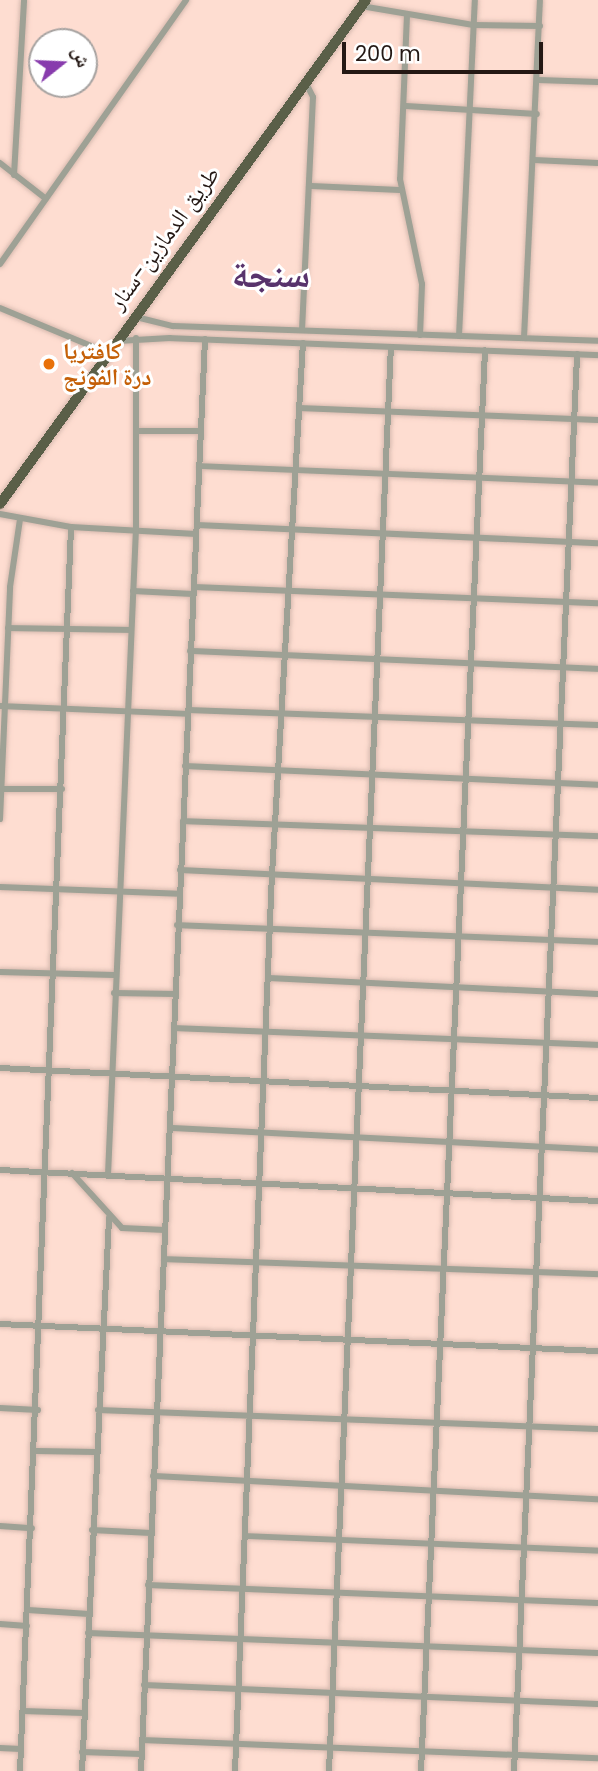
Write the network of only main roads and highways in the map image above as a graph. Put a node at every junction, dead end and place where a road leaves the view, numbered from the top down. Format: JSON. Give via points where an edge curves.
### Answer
{"nodes":[{"id":1,"x":364,"y":3,"type":"edge"},
{"id":2,"x":0,"y":504,"type":"edge"}],
"edges":[{"from":1,"to":2,"type":"highway","name":"طريق الدمازين-سنار","via":[[304,79]]}]}
